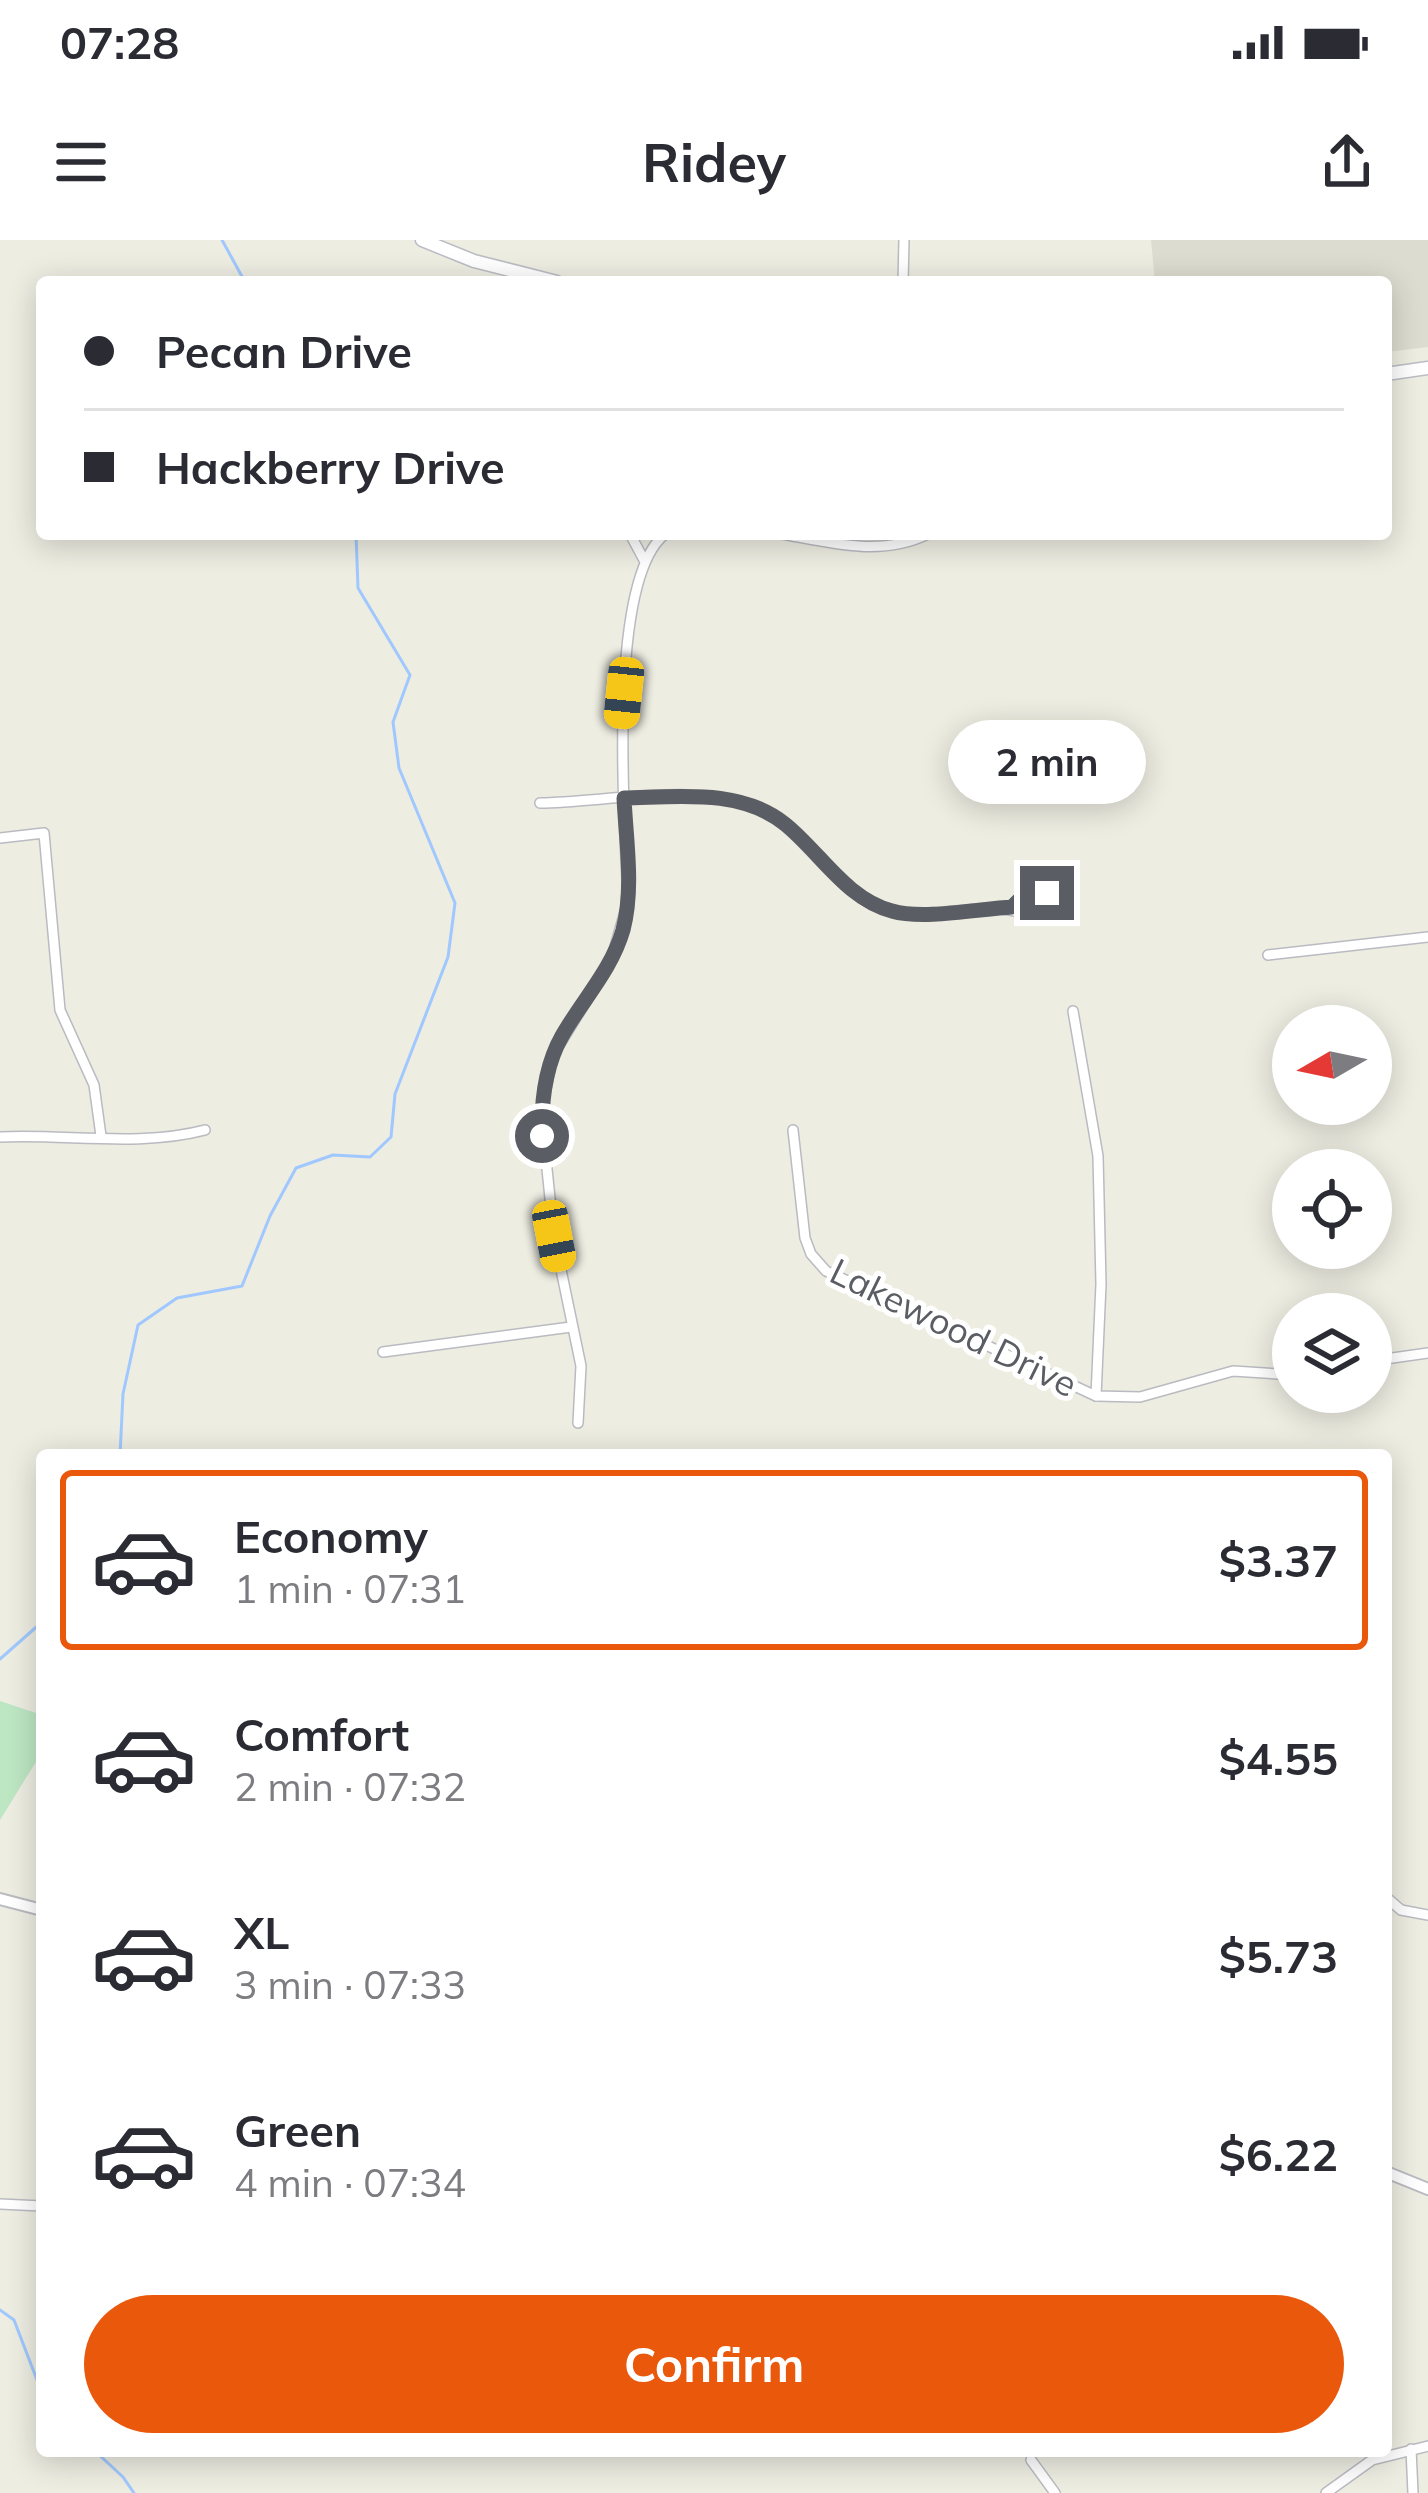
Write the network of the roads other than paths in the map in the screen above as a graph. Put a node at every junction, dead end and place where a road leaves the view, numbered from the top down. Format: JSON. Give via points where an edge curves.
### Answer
{"nodes":[{"id":1,"x":422,"y":240,"type":"edge"},
{"id":2,"x":904,"y":240,"type":"edge"},
{"id":3,"x":533,"y":276,"type":"edge"},
{"id":4,"x":903,"y":276,"type":"edge"},
{"id":5,"x":1428,"y":368,"type":"edge"},
{"id":6,"x":1392,"y":373,"type":"edge"},
{"id":7,"x":633,"y":540,"type":"edge"},
{"id":8,"x":660,"y":540,"type":"edge"},
{"id":9,"x":816,"y":540,"type":"edge"},
{"id":10,"x":908,"y":540,"type":"edge"},
{"id":11,"x":644,"y":560,"type":"junction"},
{"id":12,"x":624,"y":798,"type":"junction"},
{"id":13,"x":540,"y":803,"type":"dead end"},
{"id":14,"x":0,"y":838,"type":"edge"},
{"id":15,"x":1012,"y":907,"type":"dead end"},
{"id":16,"x":1428,"y":937,"type":"edge"},
{"id":17,"x":1268,"y":956,"type":"dead end"},
{"id":18,"x":1073,"y":1011,"type":"dead end"},
{"id":19,"x":205,"y":1130,"type":"dead end"},
{"id":20,"x":793,"y":1130,"type":"dead end"},
{"id":21,"x":101,"y":1136,"type":"junction"},
{"id":22,"x":0,"y":1137,"type":"edge"},
{"id":23,"x":571,"y":1327,"type":"junction"},
{"id":24,"x":383,"y":1352,"type":"dead end"},
{"id":25,"x":1428,"y":1353,"type":"edge"},
{"id":26,"x":1392,"y":1358,"type":"edge"},
{"id":27,"x":1272,"y":1374,"type":"edge"},
{"id":28,"x":1096,"y":1396,"type":"junction"},
{"id":29,"x":578,"y":1423,"type":"dead end"},
{"id":30,"x":0,"y":1899,"type":"edge"},
{"id":31,"x":1392,"y":1902,"type":"edge"},
{"id":32,"x":36,"y":1908,"type":"edge"},
{"id":33,"x":1428,"y":1915,"type":"edge"},
{"id":34,"x":1392,"y":2174,"type":"edge"},
{"id":35,"x":1428,"y":2189,"type":"edge"},
{"id":36,"x":0,"y":2204,"type":"edge"},
{"id":37,"x":36,"y":2206,"type":"edge"},
{"id":38,"x":1428,"y":2446,"type":"edge"},
{"id":39,"x":1411,"y":2449,"type":"junction"},
{"id":40,"x":1392,"y":2454,"type":"edge"},
{"id":41,"x":1380,"y":2457,"type":"edge"},
{"id":42,"x":1031,"y":2460,"type":"dead end"},
{"id":43,"x":1055,"y":2493,"type":"edge"},
{"id":44,"x":1326,"y":2493,"type":"edge"},
{"id":45,"x":1413,"y":2493,"type":"edge"}],
"edges":[{"from":1,"to":3,"type":"main road"},
{"from":2,"to":4,"type":"street"},
{"from":5,"to":6,"type":"main road"},
{"from":7,"to":11,"type":"street"},
{"from":8,"to":11,"type":"street"},
{"from":9,"to":10,"type":"street","via":[[861,548]]},
{"from":11,"to":12,"type":"street","via":[[622,719]]},
{"from":12,"to":13,"type":"street"},
{"from":12,"to":15,"type":"street","via":[[710,796],[750,805],[782,822],[857,895],[892,911]]},
{"from":12,"to":23,"type":"street","via":[[623,929],[553,1055],[541,1112]]},
{"from":14,"to":21,"type":"street","via":[[44,832],[60,1010],[94,1085]]},
{"from":16,"to":17,"type":"street"},
{"from":18,"to":28,"type":"street","via":[[1098,1156]]},
{"from":19,"to":21,"type":"street","via":[[169,1139]]},
{"from":20,"to":28,"type":"street","name":"Lakewood Drive","via":[[806,1238],[826,1271]]},
{"from":21,"to":22,"type":"street"},
{"from":23,"to":24,"type":"street"},
{"from":23,"to":29,"type":"street","via":[[581,1366]]},
{"from":25,"to":26,"type":"street"},
{"from":27,"to":28,"type":"street","name":"Lakewood Drive","via":[[1233,1371],[1140,1397]]},
{"from":30,"to":32,"type":"street"},
{"from":31,"to":33,"type":"street"},
{"from":34,"to":35,"type":"street"},
{"from":36,"to":37,"type":"street"},
{"from":38,"to":39,"type":"street"},
{"from":39,"to":40,"type":"street"},
{"from":39,"to":45,"type":"street"},
{"from":41,"to":44,"type":"street"},
{"from":42,"to":43,"type":"street"}]}
